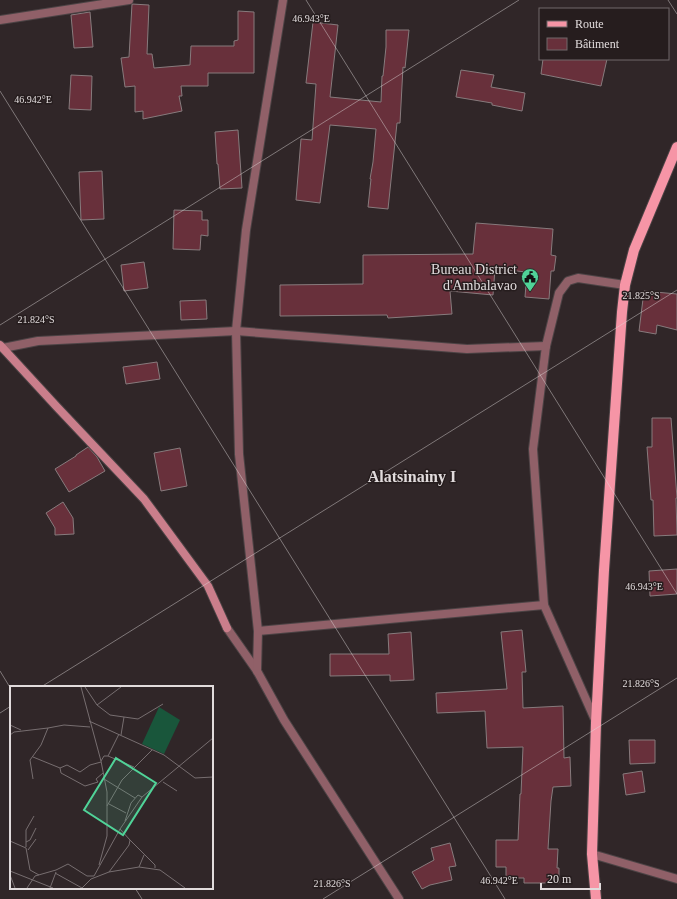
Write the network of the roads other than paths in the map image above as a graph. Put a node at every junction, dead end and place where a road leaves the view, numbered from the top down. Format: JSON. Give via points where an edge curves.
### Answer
{"nodes":[{"id":1,"x":128,"y":0,"type":"edge"},
{"id":2,"x":283,"y":0,"type":"edge"},
{"id":3,"x":0,"y":20,"type":"edge"},
{"id":4,"x":677,"y":147,"type":"edge"},
{"id":5,"x":625,"y":285,"type":"junction"},
{"id":6,"x":236,"y":331,"type":"junction"},
{"id":7,"x":2,"y":346,"type":"edge"},
{"id":8,"x":546,"y":346,"type":"junction"},
{"id":9,"x":544,"y":605,"type":"junction"},
{"id":10,"x":258,"y":631,"type":"junction"},
{"id":11,"x":257,"y":671,"type":"junction"},
{"id":12,"x":596,"y":723,"type":"junction"},
{"id":13,"x":592,"y":854,"type":"junction"},
{"id":14,"x":677,"y":879,"type":"edge"},
{"id":15,"x":399,"y":899,"type":"edge"},
{"id":16,"x":596,"y":899,"type":"edge"}],
"edges":[{"from":1,"to":3,"type":"street"},
{"from":2,"to":6,"type":"street","via":[[246,230]]},
{"from":4,"to":5,"type":"main road","via":[[634,250]]},
{"from":5,"to":8,"type":"street","via":[[578,278],[568,281],[559,293]]},
{"from":5,"to":12,"type":"main road","via":[[604,570]]},
{"from":6,"to":7,"type":"street","via":[[38,341]]},
{"from":6,"to":8,"type":"street","via":[[467,349]]},
{"from":6,"to":10,"type":"street","via":[[239,454]]},
{"from":7,"to":11,"type":"street","via":[[144,498],[208,586],[227,628]]},
{"from":8,"to":9,"type":"street","via":[[533,449]]},
{"from":9,"to":10,"type":"street"},
{"from":9,"to":12,"type":"street"},
{"from":10,"to":11,"type":"street"},
{"from":11,"to":15,"type":"street","via":[[284,720]]},
{"from":12,"to":13,"type":"main road"},
{"from":13,"to":14,"type":"street"},
{"from":13,"to":16,"type":"main road"}]}
